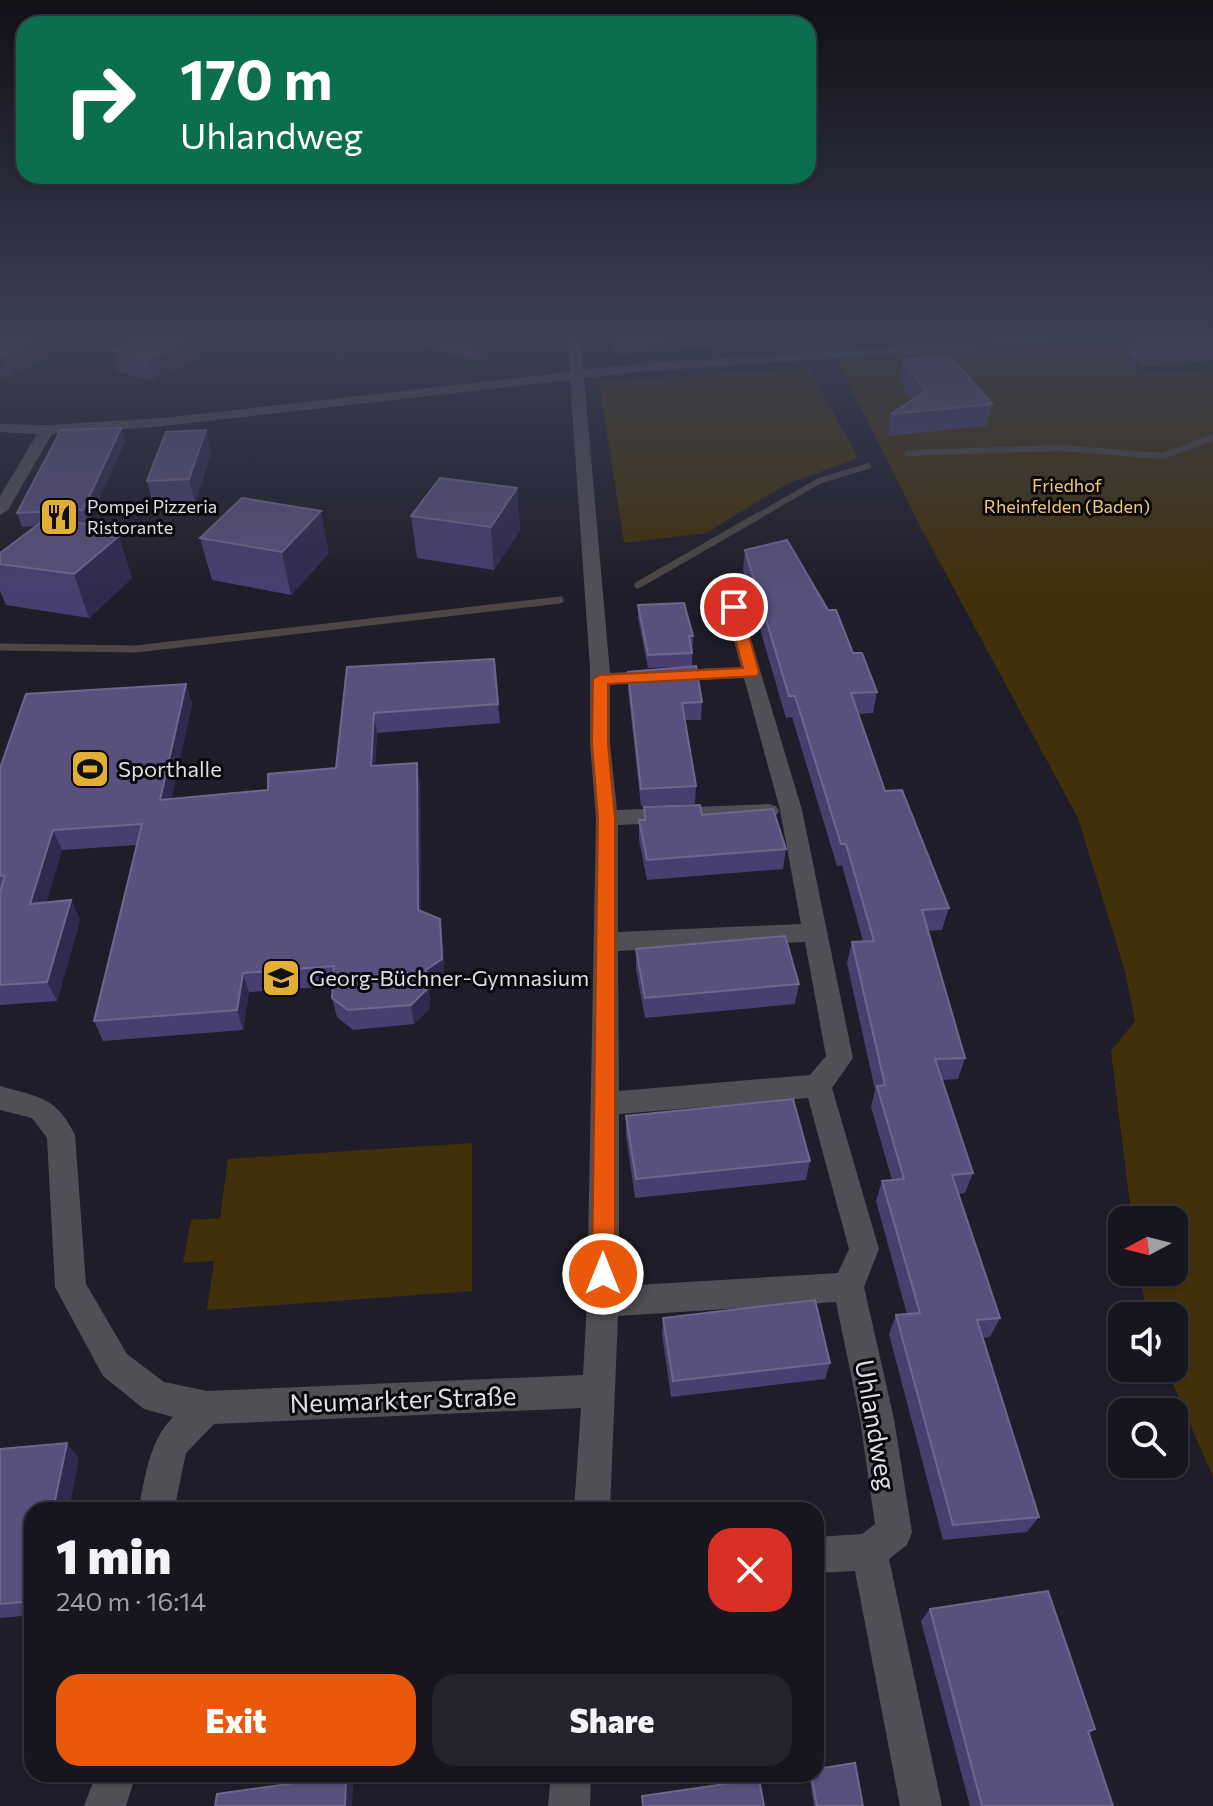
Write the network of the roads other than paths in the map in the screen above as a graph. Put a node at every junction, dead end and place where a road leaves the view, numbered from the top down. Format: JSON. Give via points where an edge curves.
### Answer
{"nodes":[{"id":1,"x":131,"y":424,"type":"edge"},
{"id":2,"x":582,"y":424,"type":"edge"},
{"id":3,"x":0,"y":428,"type":"edge"},
{"id":4,"x":47,"y":430,"type":"junction"},
{"id":5,"x":0,"y":510,"type":"edge"},
{"id":6,"x":734,"y":607,"type":"dead end"},
{"id":7,"x":752,"y":672,"type":"junction"},
{"id":8,"x":600,"y":679,"type":"junction"},
{"id":9,"x":791,"y":810,"type":"junction"},
{"id":10,"x":607,"y":818,"type":"junction"},
{"id":11,"x":817,"y":932,"type":"junction"},
{"id":12,"x":606,"y":942,"type":"junction"},
{"id":13,"x":818,"y":1086,"type":"junction"},
{"id":14,"x":0,"y":1098,"type":"edge"},
{"id":15,"x":604,"y":1104,"type":"junction"},
{"id":16,"x":848,"y":1287,"type":"junction"},
{"id":17,"x":603,"y":1302,"type":"junction"},
{"id":18,"x":600,"y":1391,"type":"junction"},
{"id":19,"x":207,"y":1408,"type":"junction"},
{"id":20,"x":158,"y":1502,"type":"edge"},
{"id":21,"x":593,"y":1502,"type":"edge"},
{"id":22,"x":869,"y":1552,"type":"junction"},
{"id":23,"x":824,"y":1555,"type":"edge"},
{"id":24,"x":115,"y":1782,"type":"edge"},
{"id":25,"x":570,"y":1782,"type":"edge"},
{"id":26,"x":105,"y":1806,"type":"edge"},
{"id":27,"x":569,"y":1806,"type":"edge"},
{"id":28,"x":921,"y":1806,"type":"edge"}],
"edges":[{"from":1,"to":4,"type":"street"},
{"from":2,"to":8,"type":"street"},
{"from":3,"to":4,"type":"street"},
{"from":4,"to":5,"type":"street"},
{"from":6,"to":7,"type":"street"},
{"from":7,"to":8,"type":"street"},
{"from":7,"to":9,"type":"street"},
{"from":8,"to":10,"type":"street"},
{"from":9,"to":10,"type":"street"},
{"from":9,"to":11,"type":"street"},
{"from":10,"to":12,"type":"street"},
{"from":11,"to":12,"type":"street"},
{"from":11,"to":13,"type":"street","via":[[840,1058]]},
{"from":12,"to":15,"type":"street"},
{"from":13,"to":15,"type":"street"},
{"from":13,"to":16,"type":"street","via":[[864,1249]]},
{"from":14,"to":19,"type":"street","name":"Neumarkter Straße","via":[[41,1109],[61,1135],[71,1287],[115,1365],[156,1397]]},
{"from":15,"to":17,"type":"street"},
{"from":16,"to":17,"type":"street"},
{"from":16,"to":22,"type":"street","name":"Uhlandweg","via":[[877,1419],[894,1532]]},
{"from":17,"to":18,"type":"street"},
{"from":18,"to":19,"type":"street","name":"Neumarkter Straße"},
{"from":18,"to":21,"type":"street"},
{"from":19,"to":20,"type":"street","via":[[171,1444]]},
{"from":22,"to":23,"type":"street"},
{"from":22,"to":28,"type":"street"},
{"from":24,"to":26,"type":"street"},
{"from":25,"to":27,"type":"street"}]}
